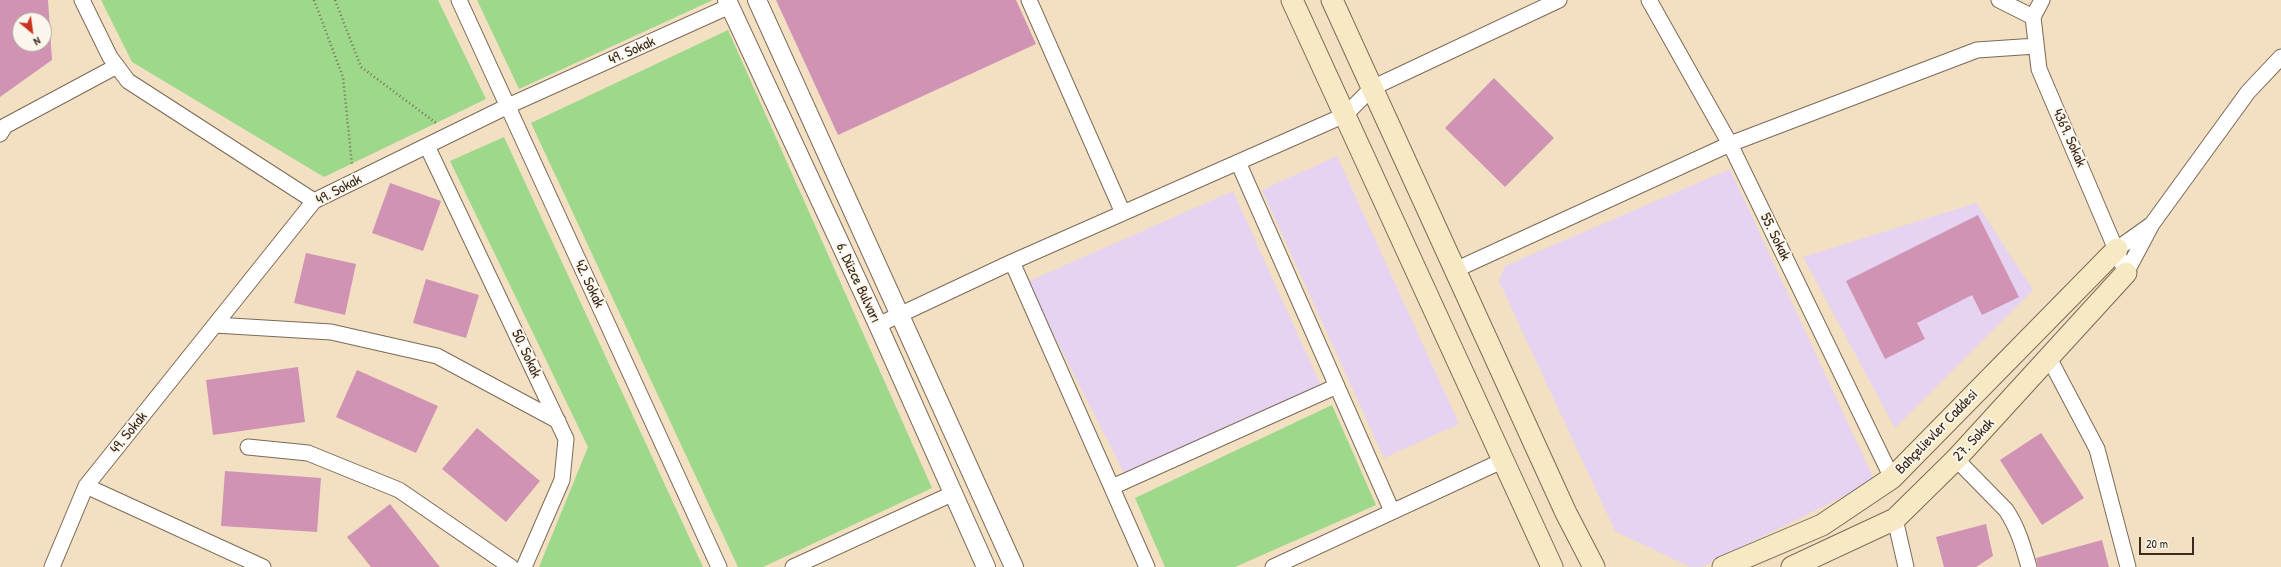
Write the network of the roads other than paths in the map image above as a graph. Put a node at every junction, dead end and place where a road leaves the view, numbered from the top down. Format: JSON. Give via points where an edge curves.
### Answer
{"nodes":[{"id":1,"x":82,"y":0,"type":"edge"},
{"id":2,"x":459,"y":0,"type":"edge"},
{"id":3,"x":757,"y":0,"type":"edge"},
{"id":4,"x":1029,"y":0,"type":"edge"},
{"id":5,"x":1292,"y":0,"type":"edge"},
{"id":6,"x":1332,"y":0,"type":"edge"},
{"id":7,"x":1559,"y":0,"type":"edge"},
{"id":8,"x":1649,"y":0,"type":"edge"},
{"id":9,"x":1999,"y":0,"type":"edge"},
{"id":10,"x":2042,"y":0,"type":"edge"},
{"id":11,"x":729,"y":3,"type":"edge"},
{"id":12,"x":2033,"y":17,"type":"junction"},
{"id":13,"x":2036,"y":46,"type":"junction"},
{"id":14,"x":2281,"y":56,"type":"edge"},
{"id":15,"x":117,"y":66,"type":"junction"},
{"id":16,"x":1372,"y":88,"type":"junction"},
{"id":17,"x":508,"y":106,"type":"junction"},
{"id":18,"x":1346,"y":115,"type":"junction"},
{"id":19,"x":0,"y":134,"type":"edge"},
{"id":20,"x":1730,"y":144,"type":"junction"},
{"id":21,"x":428,"y":146,"type":"junction"},
{"id":22,"x":1238,"y":162,"type":"junction"},
{"id":23,"x":314,"y":201,"type":"junction"},
{"id":24,"x":1123,"y":213,"type":"junction"},
{"id":25,"x":2152,"y":224,"type":"junction"},
{"id":26,"x":2117,"y":249,"type":"junction"},
{"id":27,"x":1012,"y":262,"type":"junction"},
{"id":28,"x":1455,"y":270,"type":"junction"},
{"id":29,"x":2126,"y":274,"type":"junction"},
{"id":30,"x":900,"y":314,"type":"junction"},
{"id":31,"x":878,"y":325,"type":"junction"},
{"id":32,"x":215,"y":326,"type":"junction"},
{"id":33,"x":2049,"y":358,"type":"junction"},
{"id":34,"x":1337,"y":386,"type":"junction"},
{"id":35,"x":558,"y":421,"type":"junction"},
{"id":36,"x":248,"y":448,"type":"dead end"},
{"id":37,"x":1956,"y":459,"type":"junction"},
{"id":38,"x":1504,"y":460,"type":"junction"},
{"id":39,"x":1892,"y":478,"type":"junction"},
{"id":40,"x":86,"y":486,"type":"junction"},
{"id":41,"x":1112,"y":487,"type":"junction"},
{"id":42,"x":954,"y":493,"type":"junction"},
{"id":43,"x":1392,"y":511,"type":"junction"},
{"id":44,"x":1895,"y":519,"type":"junction"},
{"id":45,"x":52,"y":567,"type":"edge"},
{"id":46,"x":263,"y":567,"type":"edge"},
{"id":47,"x":512,"y":567,"type":"edge"},
{"id":48,"x":524,"y":567,"type":"edge"},
{"id":49,"x":719,"y":567,"type":"edge"},
{"id":50,"x":793,"y":567,"type":"edge"},
{"id":51,"x":986,"y":567,"type":"edge"},
{"id":52,"x":1014,"y":567,"type":"edge"},
{"id":53,"x":1148,"y":567,"type":"edge"},
{"id":54,"x":1273,"y":567,"type":"edge"},
{"id":55,"x":1552,"y":567,"type":"edge"},
{"id":56,"x":1594,"y":567,"type":"edge"},
{"id":57,"x":1723,"y":567,"type":"edge"},
{"id":58,"x":1792,"y":567,"type":"edge"},
{"id":59,"x":1906,"y":567,"type":"edge"},
{"id":60,"x":2028,"y":567,"type":"edge"},
{"id":61,"x":2128,"y":567,"type":"edge"}],
"edges":[{"from":1,"to":15,"type":"street"},
{"from":2,"to":17,"type":"street","name":"42. Sokak"},
{"from":3,"to":30,"type":"street","name":"6. Düzce Bulvarı"},
{"from":4,"to":24,"type":"street"},
{"from":5,"to":18,"type":"main road"},
{"from":6,"to":16,"type":"main road"},
{"from":7,"to":16,"type":"street"},
{"from":8,"to":20,"type":"street","name":"55. Sokak"},
{"from":9,"to":12,"type":"street"},
{"from":10,"to":12,"type":"street"},
{"from":11,"to":17,"type":"street","name":"49. Sokak"},
{"from":11,"to":31,"type":"street","name":"6. Düzce Bulvarı"},
{"from":12,"to":13,"type":"street","name":"4369. Sokak"},
{"from":13,"to":20,"type":"street","via":[[1977,50]]},
{"from":13,"to":26,"type":"street","name":"4369. Sokak","via":[[2039,69]]},
{"from":14,"to":25,"type":"street","via":[[2248,92]]},
{"from":15,"to":19,"type":"street","via":[[5,126]]},
{"from":15,"to":23,"type":"street","via":[[128,81]]},
{"from":16,"to":18,"type":"street"},
{"from":16,"to":28,"type":"main road"},
{"from":17,"to":21,"type":"street","name":"49. Sokak"},
{"from":17,"to":49,"type":"street","name":"42. Sokak"},
{"from":18,"to":22,"type":"street"},
{"from":18,"to":38,"type":"main road"},
{"from":20,"to":28,"type":"street"},
{"from":20,"to":39,"type":"street","name":"55. Sokak"},
{"from":21,"to":23,"type":"street","name":"49. Sokak"},
{"from":21,"to":35,"type":"street","name":"50. Sokak"},
{"from":22,"to":24,"type":"street"},
{"from":22,"to":34,"type":"street"},
{"from":23,"to":32,"type":"street","name":"49. Sokak"},
{"from":24,"to":27,"type":"street"},
{"from":25,"to":26,"type":"street"},
{"from":25,"to":29,"type":"street"},
{"from":26,"to":29,"type":"street","name":"4369. Sokak"},
{"from":26,"to":39,"type":"main road","name":"Bahçelievler Caddesi"},
{"from":27,"to":30,"type":"street"},
{"from":27,"to":41,"type":"street"},
{"from":28,"to":56,"type":"main road","via":[[1566,513]]},
{"from":29,"to":33,"type":"main road","name":"27. Sokak"},
{"from":30,"to":31,"type":"street"},
{"from":30,"to":52,"type":"street","name":"6. Düzce Bulvarı"},
{"from":31,"to":42,"type":"street","name":"6. Düzce Bulvarı"},
{"from":32,"to":35,"type":"street","via":[[332,332],[437,356]]},
{"from":32,"to":40,"type":"street","name":"49. Sokak"},
{"from":33,"to":37,"type":"main road","name":"27. Sokak"},
{"from":33,"to":61,"type":"street","via":[[2097,449]]},
{"from":34,"to":41,"type":"street"},
{"from":34,"to":43,"type":"street"},
{"from":35,"to":48,"type":"street","name":"50. Sokak","via":[[566,439],[562,480]]},
{"from":36,"to":47,"type":"street","via":[[308,453],[398,490]]},
{"from":37,"to":44,"type":"main road","name":"27. Sokak"},
{"from":37,"to":60,"type":"street","via":[[2006,510],[2018,529]]},
{"from":38,"to":43,"type":"street"},
{"from":38,"to":55,"type":"main road"},
{"from":39,"to":57,"type":"main road","name":"Bahçelievler Caddesi","via":[[1822,525]]},
{"from":40,"to":45,"type":"street","name":"49. Sokak"},
{"from":40,"to":46,"type":"street"},
{"from":41,"to":53,"type":"street"},
{"from":42,"to":50,"type":"street"},
{"from":42,"to":51,"type":"street","name":"6. Düzce Bulvarı"},
{"from":43,"to":54,"type":"street"},
{"from":44,"to":58,"type":"main road","name":"27. Sokak"},
{"from":44,"to":59,"type":"street"}]}
